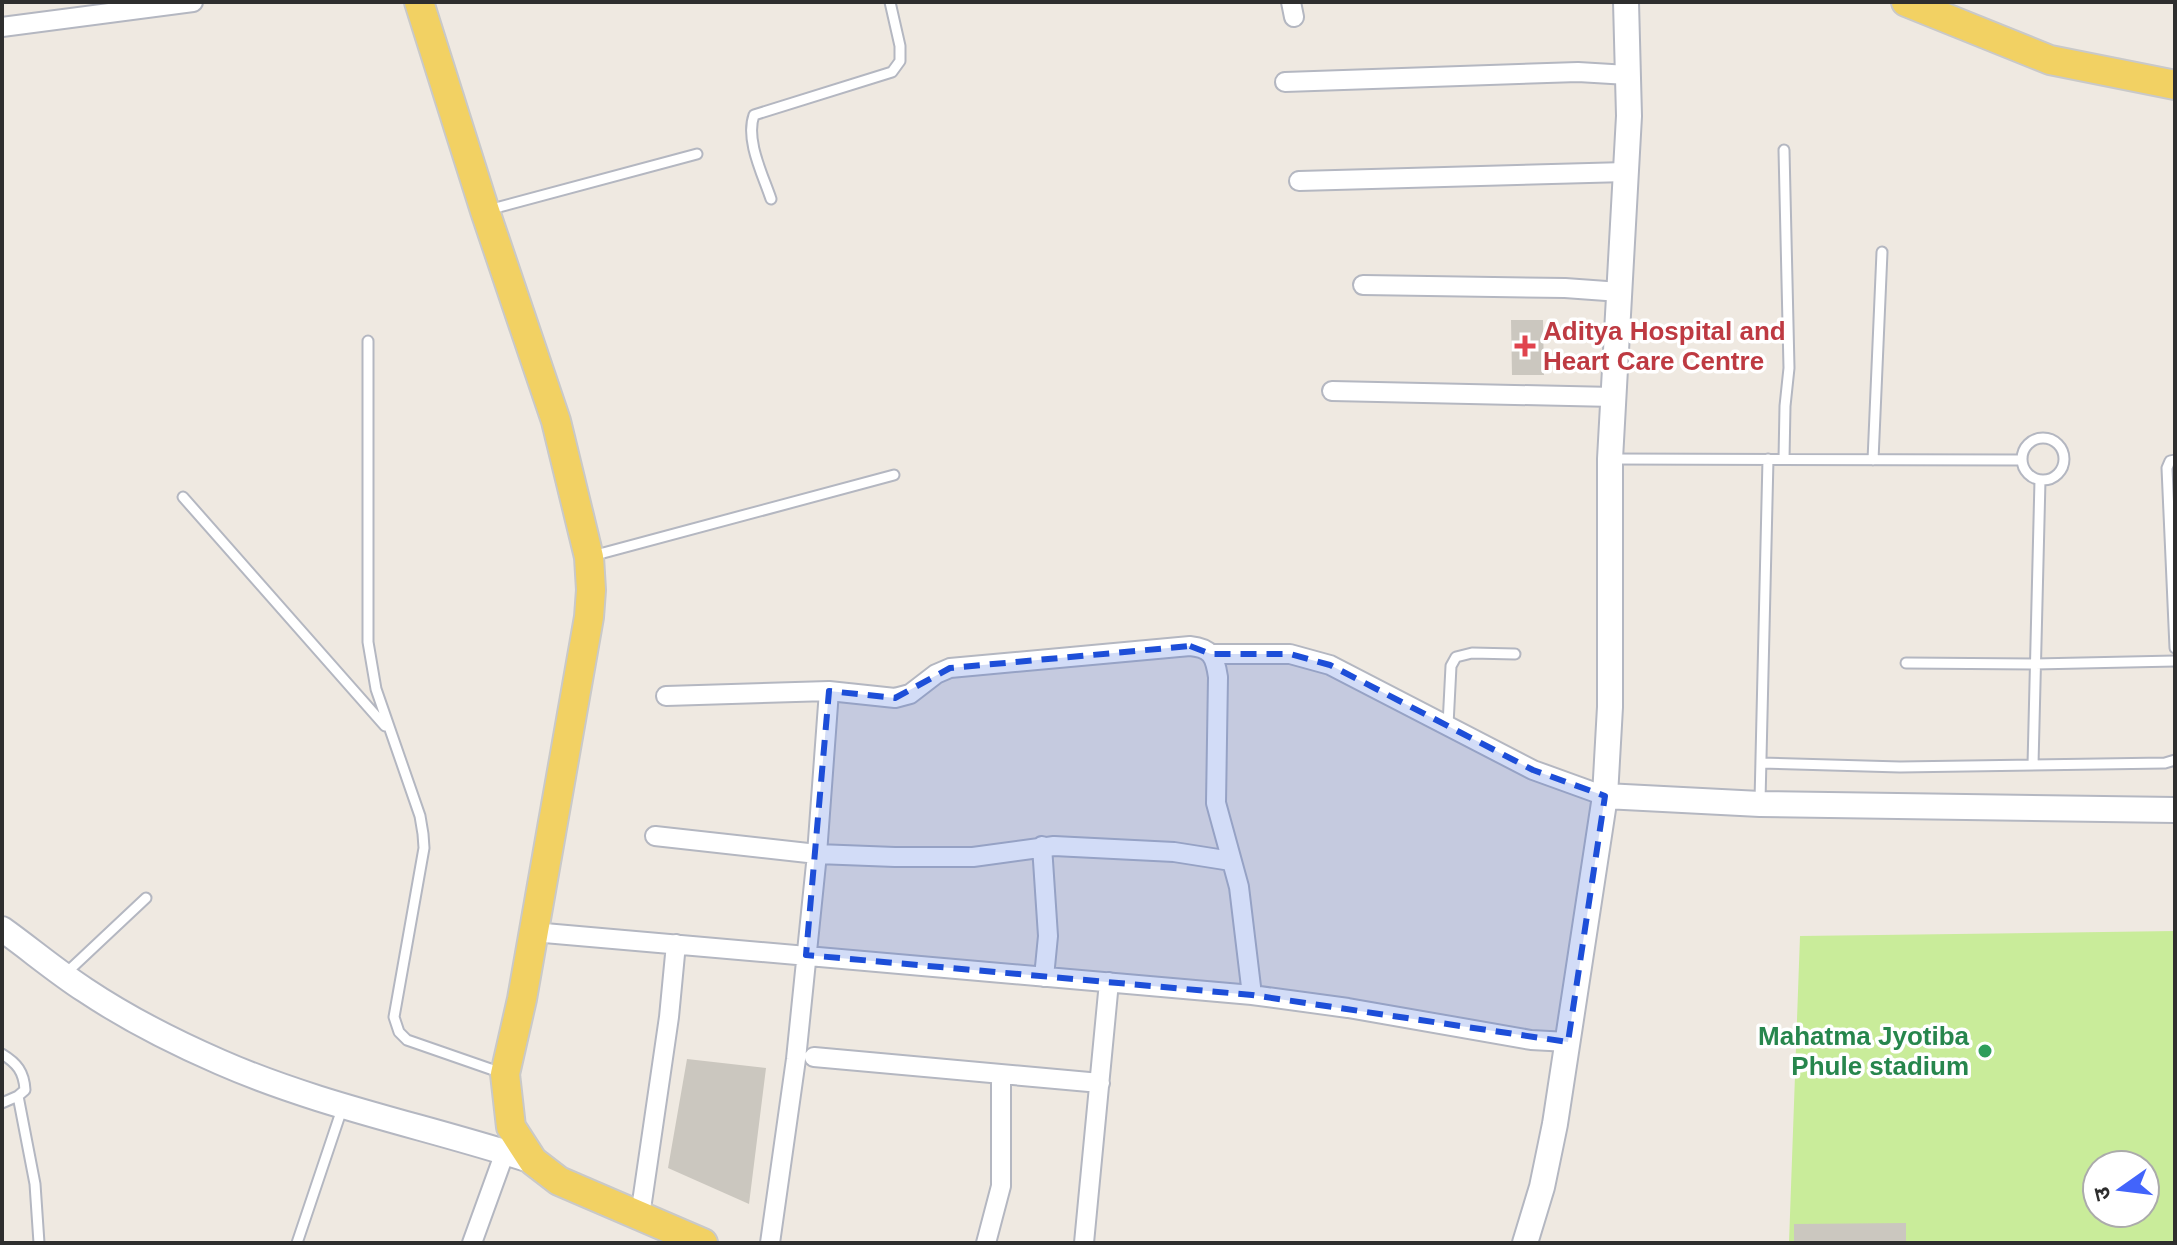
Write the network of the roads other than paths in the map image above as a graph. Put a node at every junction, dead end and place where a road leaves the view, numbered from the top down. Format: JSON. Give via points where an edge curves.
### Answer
{"nodes":[{"id":1,"x":193,"y":2,"type":"edge"},
{"id":2,"x":419,"y":2,"type":"edge"},
{"id":3,"x":890,"y":2,"type":"edge"},
{"id":4,"x":1626,"y":2,"type":"edge"},
{"id":5,"x":1906,"y":2,"type":"edge"},
{"id":6,"x":2,"y":27,"type":"edge"},
{"id":7,"x":1628,"y":75,"type":"junction"},
{"id":8,"x":1285,"y":82,"type":"dead end"},
{"id":9,"x":2175,"y":85,"type":"edge"},
{"id":10,"x":1784,"y":150,"type":"dead end"},
{"id":11,"x":697,"y":154,"type":"dead end"},
{"id":12,"x":1626,"y":172,"type":"junction"},
{"id":13,"x":1299,"y":181,"type":"dead end"},
{"id":14,"x":771,"y":199,"type":"dead end"},
{"id":15,"x":485,"y":211,"type":"junction"},
{"id":16,"x":1882,"y":252,"type":"dead end"},
{"id":17,"x":1363,"y":285,"type":"dead end"},
{"id":18,"x":1620,"y":292,"type":"junction"},
{"id":19,"x":368,"y":341,"type":"dead end"},
{"id":20,"x":1332,"y":391,"type":"dead end"},
{"id":21,"x":1614,"y":397,"type":"junction"},
{"id":22,"x":1610,"y":459,"type":"junction"},
{"id":23,"x":1768,"y":459,"type":"junction"},
{"id":24,"x":1784,"y":459,"type":"junction"},
{"id":25,"x":1873,"y":460,"type":"junction"},
{"id":26,"x":2022,"y":460,"type":"junction"},
{"id":27,"x":2175,"y":460,"type":"edge"},
{"id":28,"x":894,"y":475,"type":"dead end"},
{"id":29,"x":2040,"y":480,"type":"junction"},
{"id":30,"x":183,"y":497,"type":"dead end"},
{"id":31,"x":589,"y":557,"type":"junction"},
{"id":32,"x":2175,"y":648,"type":"edge"},
{"id":33,"x":1211,"y":654,"type":"junction"},
{"id":34,"x":1515,"y":654,"type":"dead end"},
{"id":35,"x":2175,"y":661,"type":"edge"},
{"id":36,"x":1906,"y":663,"type":"dead end"},
{"id":37,"x":2035,"y":664,"type":"junction"},
{"id":38,"x":829,"y":691,"type":"junction"},
{"id":39,"x":666,"y":696,"type":"dead end"},
{"id":40,"x":1448,"y":725,"type":"junction"},
{"id":41,"x":390,"y":732,"type":"junction"},
{"id":42,"x":2175,"y":760,"type":"edge"},
{"id":43,"x":1761,"y":763,"type":"junction"},
{"id":44,"x":2033,"y":765,"type":"junction"},
{"id":45,"x":1605,"y":796,"type":"junction"},
{"id":46,"x":1760,"y":804,"type":"junction"},
{"id":47,"x":2175,"y":810,"type":"edge"},
{"id":48,"x":655,"y":836,"type":"dead end"},
{"id":49,"x":1042,"y":846,"type":"junction"},
{"id":50,"x":817,"y":854,"type":"junction"},
{"id":51,"x":1231,"y":861,"type":"junction"},
{"id":52,"x":146,"y":898,"type":"dead end"},
{"id":53,"x":2,"y":929,"type":"edge"},
{"id":54,"x":533,"y":932,"type":"junction"},
{"id":55,"x":676,"y":944,"type":"junction"},
{"id":56,"x":806,"y":955,"type":"junction"},
{"id":57,"x":64,"y":975,"type":"junction"},
{"id":58,"x":1044,"y":977,"type":"junction"},
{"id":59,"x":1109,"y":982,"type":"junction"},
{"id":60,"x":1252,"y":995,"type":"junction"},
{"id":61,"x":1568,"y":1042,"type":"junction"},
{"id":62,"x":2,"y":1054,"type":"edge"},
{"id":63,"x":814,"y":1057,"type":"dead end"},
{"id":64,"x":505,"y":1074,"type":"junction"},
{"id":65,"x":1001,"y":1075,"type":"junction"},
{"id":66,"x":1100,"y":1083,"type":"junction"},
{"id":67,"x":18,"y":1096,"type":"junction"},
{"id":68,"x":2,"y":1103,"type":"edge"},
{"id":69,"x":343,"y":1105,"type":"junction"},
{"id":70,"x":505,"y":1152,"type":"junction"},
{"id":71,"x":533,"y":1161,"type":"junction"},
{"id":72,"x":640,"y":1216,"type":"junction"},
{"id":73,"x":39,"y":1243,"type":"edge"},
{"id":74,"x":297,"y":1243,"type":"edge"},
{"id":75,"x":472,"y":1243,"type":"edge"},
{"id":76,"x":703,"y":1243,"type":"edge"},
{"id":77,"x":770,"y":1243,"type":"edge"},
{"id":78,"x":986,"y":1243,"type":"edge"},
{"id":79,"x":1084,"y":1243,"type":"edge"},
{"id":80,"x":1525,"y":1243,"type":"edge"}],
"edges":[{"from":1,"to":6,"type":"street"},
{"from":2,"to":15,"type":"main road"},
{"from":3,"to":14,"type":"lane","via":[[900,46],[900,61],[892,72],[754,115],[750,126]]},
{"from":4,"to":7,"type":"street"},
{"from":5,"to":9,"type":"main road","via":[[2050,60]]},
{"from":7,"to":8,"type":"street","via":[[1578,72]]},
{"from":7,"to":12,"type":"street"},
{"from":10,"to":24,"type":"lane","via":[[1789,368]]},
{"from":11,"to":15,"type":"lane"},
{"from":12,"to":13,"type":"street"},
{"from":12,"to":18,"type":"street"},
{"from":15,"to":31,"type":"main road","via":[[556,421]]},
{"from":16,"to":25,"type":"lane"},
{"from":17,"to":18,"type":"street"},
{"from":18,"to":21,"type":"street"},
{"from":19,"to":41,"type":"lane","via":[[368,642]]},
{"from":20,"to":21,"type":"street"},
{"from":21,"to":22,"type":"street"},
{"from":22,"to":23,"type":"lane"},
{"from":22,"to":45,"type":"street"},
{"from":23,"to":24,"type":"lane"},
{"from":23,"to":43,"type":"lane"},
{"from":24,"to":25,"type":"lane"},
{"from":25,"to":26,"type":"lane"},
{"from":26,"to":29,"type":"lane","via":[[2027,473]]},
{"from":26,"to":29,"type":"lane","via":[[2030,442],[2056,442],[2063,454],[2062,467],[2053,477]]},
{"from":27,"to":32,"type":"lane","via":[[2167,468]]},
{"from":28,"to":31,"type":"lane"},
{"from":29,"to":37,"type":"lane"},
{"from":30,"to":41,"type":"lane"},
{"from":31,"to":54,"type":"main road","via":[[589,617]]},
{"from":33,"to":38,"type":"street","via":[[1190,646],[950,668],[895,698]]},
{"from":33,"to":40,"type":"street","via":[[1312,658]]},
{"from":33,"to":51,"type":"street","via":[[1218,677],[1216,803]]},
{"from":34,"to":40,"type":"lane","via":[[1456,657]]},
{"from":35,"to":37,"type":"lane"},
{"from":36,"to":37,"type":"lane"},
{"from":37,"to":44,"type":"lane"},
{"from":38,"to":39,"type":"street"},
{"from":38,"to":50,"type":"street"},
{"from":40,"to":45,"type":"street","via":[[1554,779]]},
{"from":41,"to":64,"type":"lane","via":[[420,816],[424,848],[395,1008],[399,1032],[407,1040]]},
{"from":42,"to":44,"type":"lane"},
{"from":43,"to":44,"type":"lane"},
{"from":43,"to":46,"type":"lane"},
{"from":45,"to":46,"type":"street"},
{"from":45,"to":61,"type":"street"},
{"from":46,"to":47,"type":"street"},
{"from":48,"to":50,"type":"street"},
{"from":49,"to":50,"type":"street","via":[[973,857]]},
{"from":49,"to":51,"type":"street","via":[[1163,851]]},
{"from":49,"to":58,"type":"street","via":[[1048,936]]},
{"from":50,"to":56,"type":"street"},
{"from":51,"to":60,"type":"street","via":[[1244,916]]},
{"from":52,"to":57,"type":"lane"},
{"from":53,"to":57,"type":"street"},
{"from":54,"to":55,"type":"street"},
{"from":54,"to":64,"type":"main road"},
{"from":55,"to":56,"type":"street"},
{"from":55,"to":72,"type":"street"},
{"from":56,"to":58,"type":"street"},
{"from":56,"to":77,"type":"street"},
{"from":57,"to":69,"type":"street","via":[[221,1062]]},
{"from":58,"to":59,"type":"street"},
{"from":59,"to":60,"type":"street"},
{"from":59,"to":66,"type":"street"},
{"from":60,"to":61,"type":"street"},
{"from":61,"to":80,"type":"street","via":[[1542,1187]]},
{"from":62,"to":67,"type":"lane","via":[[24,1076],[25,1090]]},
{"from":63,"to":65,"type":"street"},
{"from":64,"to":71,"type":"main road","via":[[511,1127]]},
{"from":65,"to":66,"type":"street"},
{"from":65,"to":78,"type":"street","via":[[1001,1186]]},
{"from":66,"to":79,"type":"street"},
{"from":67,"to":68,"type":"lane"},
{"from":67,"to":73,"type":"lane","via":[[35,1184]]},
{"from":69,"to":70,"type":"street"},
{"from":69,"to":74,"type":"lane"},
{"from":70,"to":71,"type":"street"},
{"from":70,"to":75,"type":"street"},
{"from":71,"to":72,"type":"main road","via":[[559,1181]]},
{"from":72,"to":76,"type":"main road"}]}
